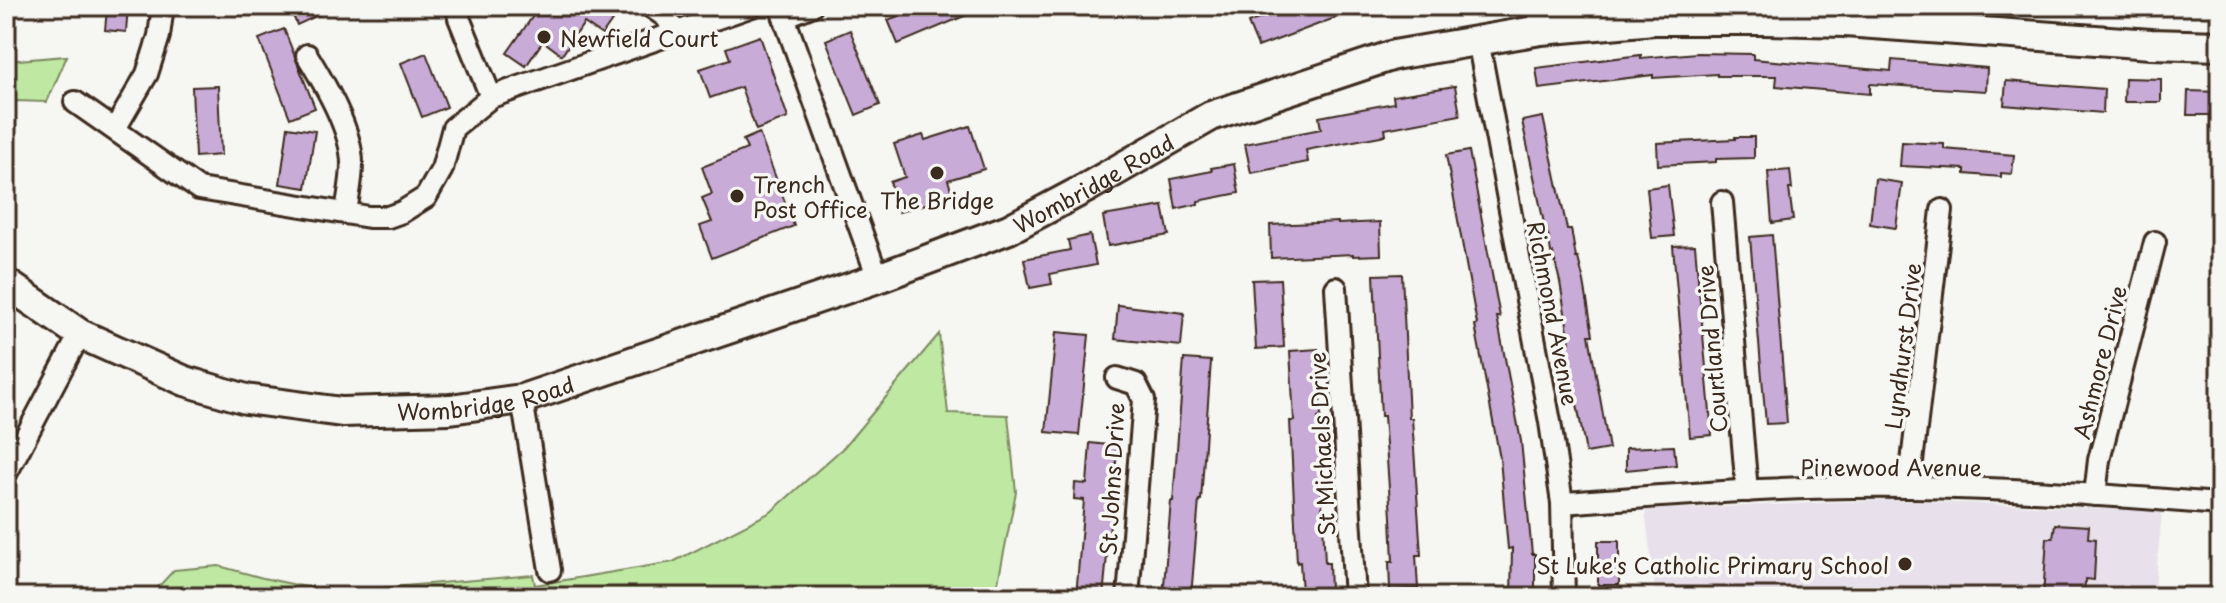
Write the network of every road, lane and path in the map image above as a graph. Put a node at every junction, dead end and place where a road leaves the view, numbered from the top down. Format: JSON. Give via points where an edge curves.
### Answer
{"nodes":[{"id":1,"x":163,"y":6,"type":"edge"},
{"id":2,"x":457,"y":6,"type":"edge"},
{"id":3,"x":650,"y":6,"type":"edge"},
{"id":4,"x":752,"y":6,"type":"edge"},
{"id":5,"x":811,"y":6,"type":"edge"},
{"id":6,"x":782,"y":11,"type":"edge"},
{"id":7,"x":1765,"y":13,"type":"edge"},
{"id":8,"x":1540,"y":18,"type":"edge"},
{"id":9,"x":676,"y":33,"type":"junction"},
{"id":10,"x":1478,"y":40,"type":"junction"},
{"id":11,"x":2220,"y":46,"type":"edge"},
{"id":12,"x":307,"y":55,"type":"dead end"},
{"id":13,"x":491,"y":97,"type":"junction"},
{"id":14,"x":75,"y":102,"type":"dead end"},
{"id":15,"x":115,"y":129,"type":"junction"},
{"id":16,"x":1722,"y":202,"type":"dead end"},
{"id":17,"x":1942,"y":210,"type":"dead end"},
{"id":18,"x":346,"y":213,"type":"junction"},
{"id":19,"x":2155,"y":242,"type":"dead end"},
{"id":20,"x":878,"y":278,"type":"junction"},
{"id":21,"x":6,"y":283,"type":"edge"},
{"id":22,"x":1336,"y":288,"type":"dead end"},
{"id":23,"x":80,"y":334,"type":"junction"},
{"id":24,"x":1117,"y":378,"type":"dead end"},
{"id":25,"x":522,"y":399,"type":"junction"},
{"id":26,"x":6,"y":474,"type":"edge"},
{"id":27,"x":1909,"y":487,"type":"junction"},
{"id":28,"x":1747,"y":491,"type":"junction"},
{"id":29,"x":2095,"y":495,"type":"junction"},
{"id":30,"x":1562,"y":503,"type":"junction"},
{"id":31,"x":2220,"y":504,"type":"edge"},
{"id":32,"x":550,"y":570,"type":"dead end"},
{"id":33,"x":1128,"y":597,"type":"edge"},
{"id":34,"x":1355,"y":597,"type":"edge"},
{"id":35,"x":1564,"y":597,"type":"edge"}],
"edges":[{"from":1,"to":15,"type":"street","via":[[147,74]]},
{"from":2,"to":13,"type":"street"},
{"from":3,"to":9,"type":"street"},
{"from":4,"to":9,"type":"street"},
{"from":5,"to":6,"type":"street"},
{"from":6,"to":20,"type":"street"},
{"from":7,"to":8,"type":"street","name":"Wombridge Road","via":[[1654,20]]},
{"from":7,"to":11,"type":"street","name":"Wombridge Road"},
{"from":8,"to":10,"type":"street","name":"Wombridge Road"},
{"from":9,"to":13,"type":"street"},
{"from":10,"to":20,"type":"street","name":"Wombridge Road","via":[[1394,55],[1211,116],[1009,229]]},
{"from":10,"to":30,"type":"street","name":"Richmond Avenue"},
{"from":12,"to":18,"type":"street","via":[[329,92],[352,161]]},
{"from":13,"to":18,"type":"street","via":[[453,128],[442,169],[426,197],[388,217]]},
{"from":14,"to":15,"type":"street"},
{"from":15,"to":18,"type":"street","via":[[199,189]]},
{"from":16,"to":28,"type":"street","name":"Courtland Drive"},
{"from":17,"to":27,"type":"street","name":"Lyndhurst Drive"},
{"from":19,"to":29,"type":"street","name":"Ashmore Drive","via":[[2099,460]]},
{"from":20,"to":25,"type":"street","name":"Wombridge Road"},
{"from":21,"to":23,"type":"street","name":"Wombridge Road"},
{"from":22,"to":34,"type":"street","name":"St Michaels Drive"},
{"from":23,"to":25,"type":"street","name":"Wombridge Road","via":[[185,381],[246,399],[342,412],[450,409]]},
{"from":23,"to":26,"type":"street"},
{"from":24,"to":33,"type":"street","name":"St Johns Drive","via":[[1136,384],[1144,400]]},
{"from":25,"to":32,"type":"street"},
{"from":27,"to":28,"type":"street","name":"Pinewood Avenue"},
{"from":27,"to":29,"type":"street","name":"Pinewood Avenue"},
{"from":28,"to":30,"type":"street","name":"Pinewood Avenue"},
{"from":29,"to":31,"type":"street","name":"Pinewood Avenue"},
{"from":30,"to":35,"type":"street","name":"Richmond Avenue"}]}
